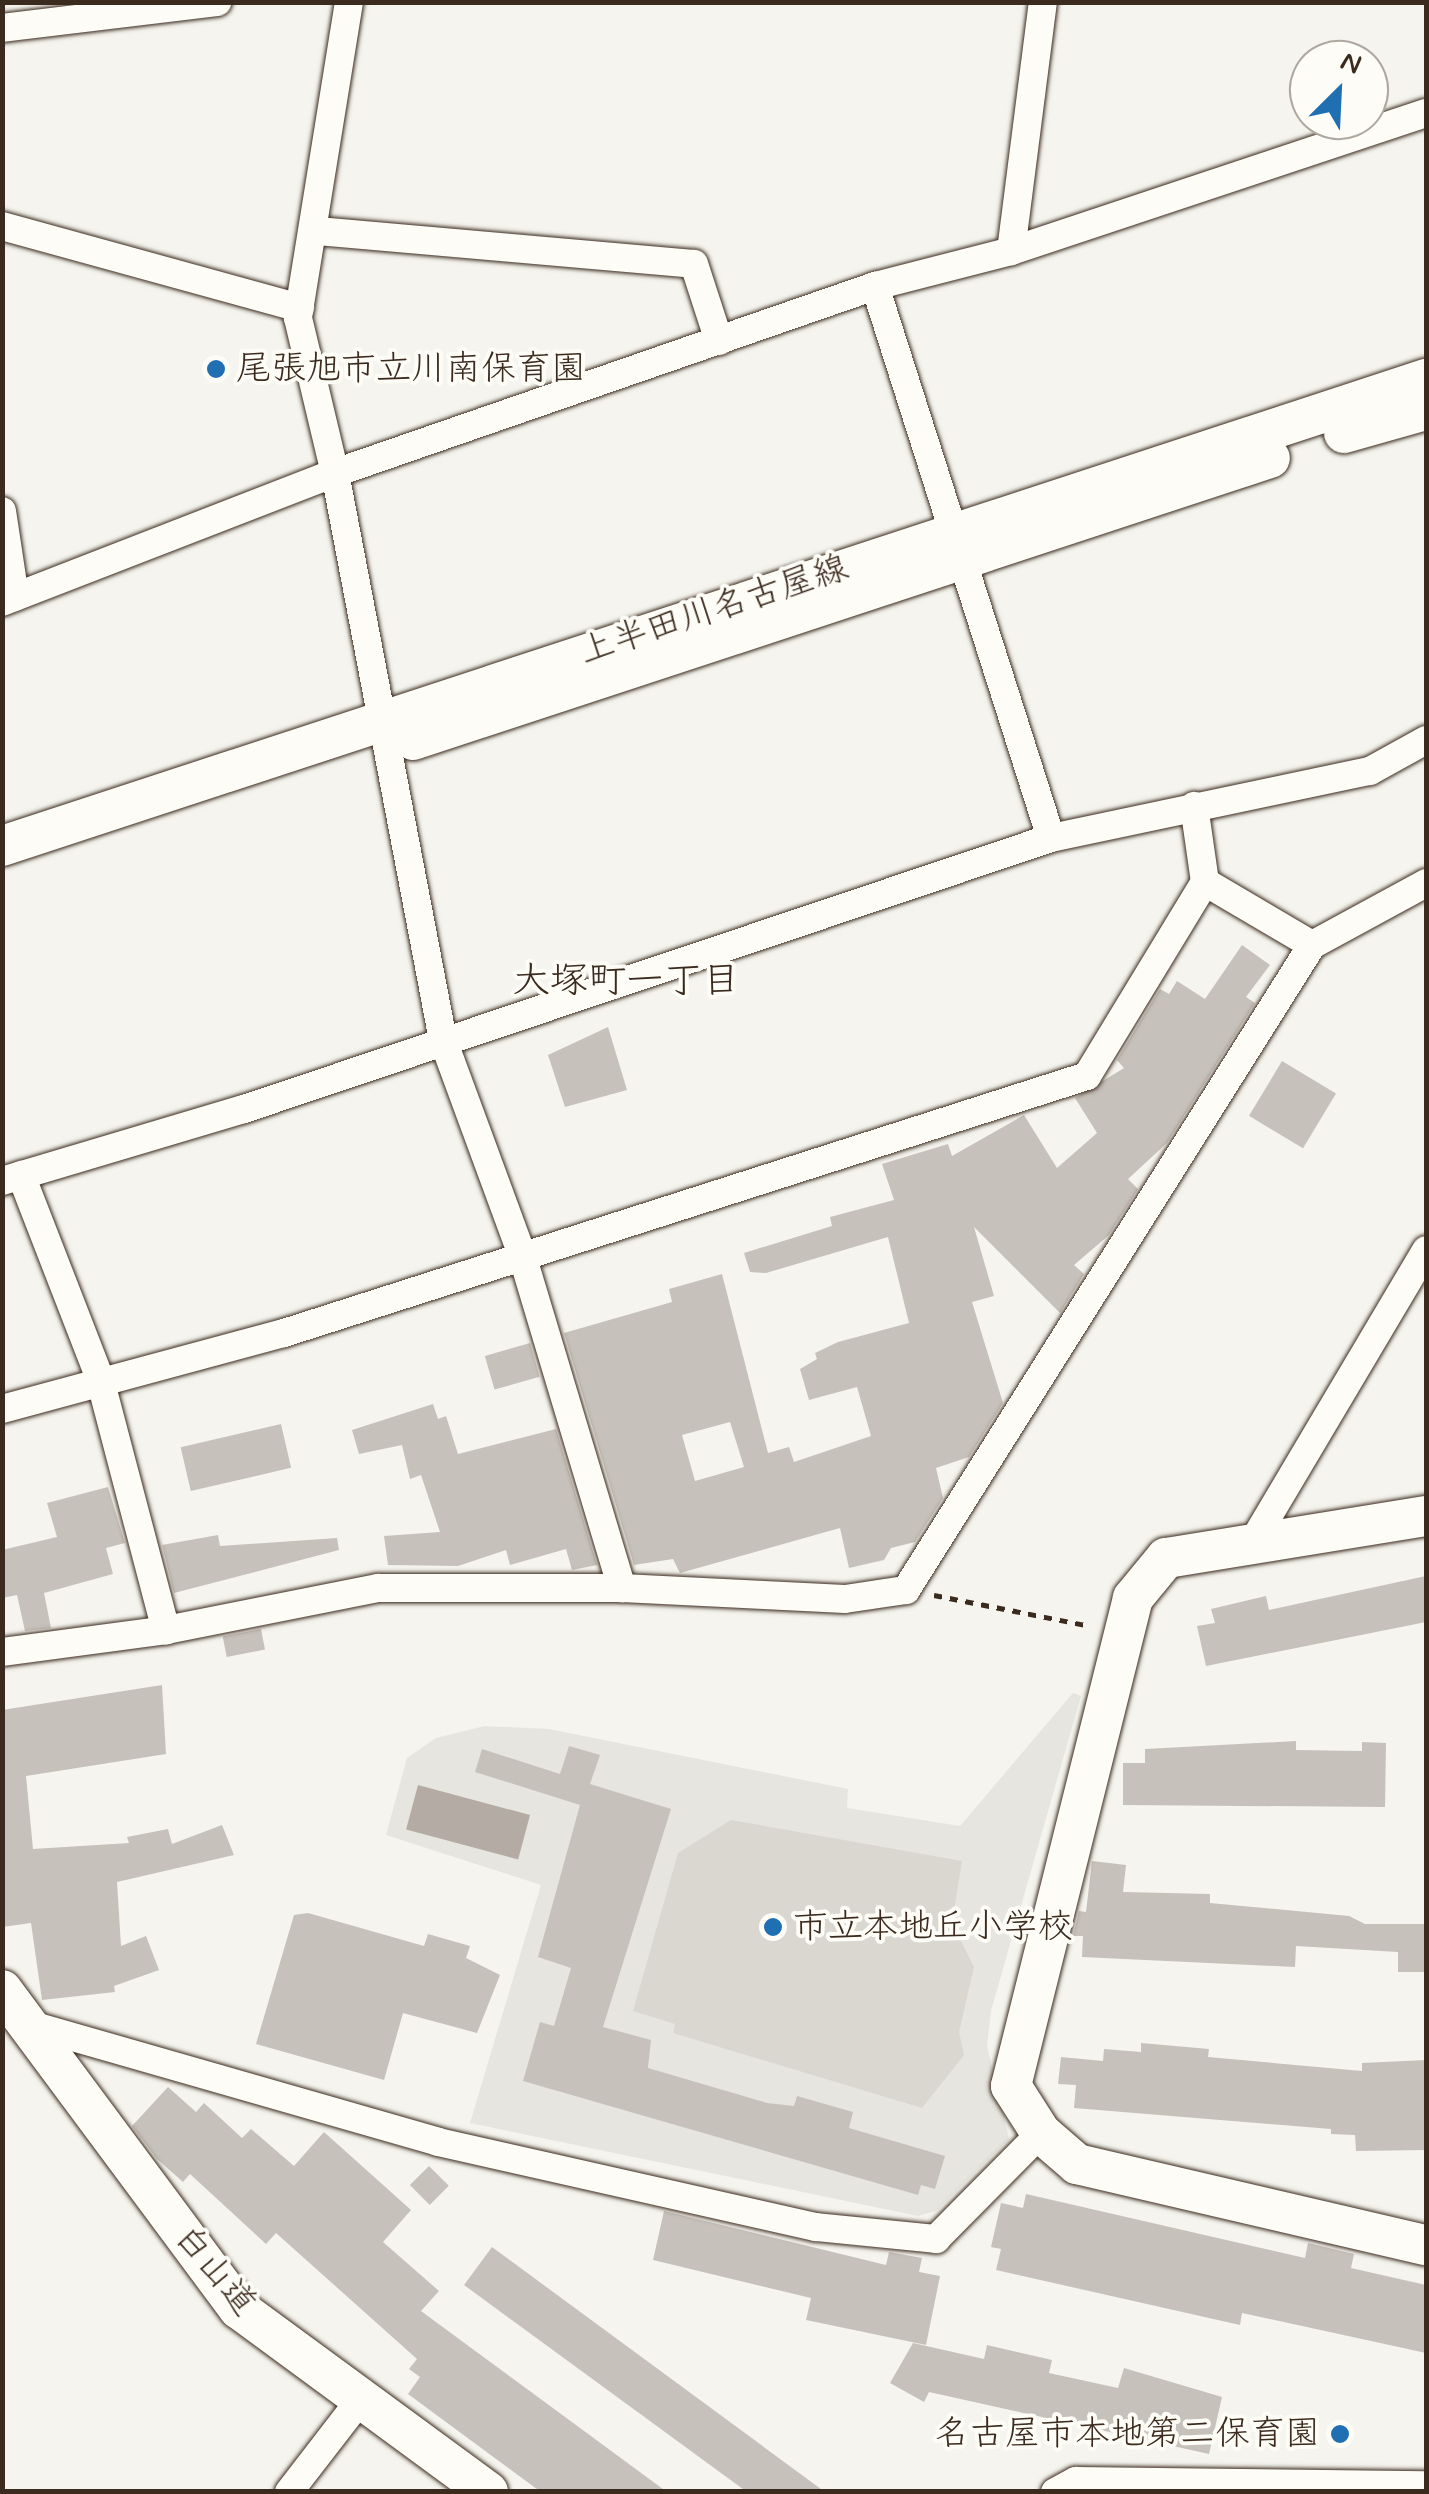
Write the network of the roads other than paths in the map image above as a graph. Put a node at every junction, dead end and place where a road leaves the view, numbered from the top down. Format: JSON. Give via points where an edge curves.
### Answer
{"nodes":[{"id":1,"x":217,"y":2,"type":"edge"},
{"id":2,"x":349,"y":2,"type":"edge"},
{"id":3,"x":1044,"y":2,"type":"edge"},
{"id":4,"x":2,"y":28,"type":"edge"},
{"id":5,"x":1426,"y":113,"type":"edge"},
{"id":6,"x":2,"y":226,"type":"edge"},
{"id":7,"x":317,"y":231,"type":"junction"},
{"id":8,"x":1011,"y":251,"type":"junction"},
{"id":9,"x":875,"y":286,"type":"junction"},
{"id":10,"x":300,"y":308,"type":"junction"},
{"id":11,"x":719,"y":341,"type":"junction"},
{"id":12,"x":1426,"y":379,"type":"edge"},
{"id":13,"x":1426,"y":410,"type":"edge"},
{"id":14,"x":335,"y":473,"type":"junction"},
{"id":15,"x":2,"y":511,"type":"edge"},
{"id":16,"x":958,"y":545,"type":"junction"},
{"id":17,"x":9,"y":599,"type":"edge"},
{"id":18,"x":385,"y":734,"type":"junction"},
{"id":19,"x":1426,"y":740,"type":"edge"},
{"id":20,"x":1194,"y":806,"type":"junction"},
{"id":21,"x":1051,"y":838,"type":"junction"},
{"id":22,"x":2,"y":846,"type":"edge"},
{"id":23,"x":2,"y":874,"type":"edge"},
{"id":24,"x":1205,"y":882,"type":"junction"},
{"id":25,"x":1426,"y":883,"type":"edge"},
{"id":26,"x":1312,"y":945,"type":"junction"},
{"id":27,"x":443,"y":1040,"type":"junction"},
{"id":28,"x":12,"y":1178,"type":"edge"},
{"id":29,"x":1426,"y":1250,"type":"edge"},
{"id":30,"x":522,"y":1255,"type":"junction"},
{"id":31,"x":100,"y":1379,"type":"junction"},
{"id":32,"x":2,"y":1409,"type":"edge"},
{"id":33,"x":1426,"y":1516,"type":"edge"},
{"id":34,"x":1254,"y":1540,"type":"junction"},
{"id":35,"x":622,"y":1588,"type":"junction"},
{"id":36,"x":166,"y":1630,"type":"junction"},
{"id":37,"x":4,"y":1648,"type":"edge"},
{"id":38,"x":12,"y":2006,"type":"edge"},
{"id":39,"x":1041,"y":2133,"type":"junction"},
{"id":40,"x":1426,"y":2245,"type":"edge"},
{"id":41,"x":362,"y":2399,"type":"junction"},
{"id":42,"x":1426,"y":2485,"type":"edge"},
{"id":43,"x":289,"y":2492,"type":"edge"},
{"id":44,"x":488,"y":2492,"type":"edge"},
{"id":45,"x":1055,"y":2492,"type":"edge"}],
"edges":[{"from":1,"to":4,"type":"street"},
{"from":2,"to":7,"type":"street"},
{"from":3,"to":8,"type":"street"},
{"from":5,"to":8,"type":"street"},
{"from":6,"to":10,"type":"street"},
{"from":7,"to":10,"type":"street"},
{"from":7,"to":11,"type":"street","via":[[694,264]]},
{"from":8,"to":9,"type":"street"},
{"from":9,"to":11,"type":"street"},
{"from":9,"to":16,"type":"street"},
{"from":10,"to":14,"type":"street"},
{"from":11,"to":14,"type":"street"},
{"from":12,"to":16,"type":"main road","name":"上半田川名古屋線"},
{"from":13,"to":16,"type":"main road","name":"上半田川名古屋線"},
{"from":14,"to":17,"type":"street"},
{"from":14,"to":18,"type":"street"},
{"from":15,"to":17,"type":"street"},
{"from":16,"to":18,"type":"main road","name":"上半田川名古屋線"},
{"from":16,"to":21,"type":"street"},
{"from":18,"to":22,"type":"main road","name":"上半田川名古屋線"},
{"from":18,"to":23,"type":"main road","name":"上半田川名古屋線"},
{"from":18,"to":27,"type":"street"},
{"from":19,"to":20,"type":"street","via":[[1370,770]]},
{"from":20,"to":21,"type":"street"},
{"from":20,"to":24,"type":"street"},
{"from":21,"to":27,"type":"street"},
{"from":24,"to":26,"type":"street"},
{"from":24,"to":30,"type":"street","via":[[1088,1076]]},
{"from":25,"to":26,"type":"street"},
{"from":26,"to":35,"type":"street","via":[[906,1590],[830,1599]]},
{"from":27,"to":28,"type":"street","via":[[244,1109]]},
{"from":27,"to":30,"type":"street"},
{"from":28,"to":31,"type":"street"},
{"from":29,"to":34,"type":"street"},
{"from":30,"to":31,"type":"street","via":[[284,1333]]},
{"from":30,"to":35,"type":"street"},
{"from":31,"to":32,"type":"street"},
{"from":31,"to":36,"type":"street"},
{"from":33,"to":34,"type":"main road"},
{"from":34,"to":39,"type":"main road","via":[[1166,1558],[1133,1598],[1011,2086]]},
{"from":35,"to":36,"type":"street","via":[[378,1588]]},
{"from":36,"to":37,"type":"street"},
{"from":38,"to":39,"type":"street","via":[[438,2142],[816,2227],[936,2239]]},
{"from":38,"to":41,"type":"main road","name":"白山道","via":[[239,2309]]},
{"from":39,"to":40,"type":"main road","via":[[1077,2164],[1117,2178]]},
{"from":41,"to":43,"type":"street"},
{"from":41,"to":44,"type":"main road","name":"白山道"},
{"from":42,"to":45,"type":"street","via":[[1076,2481]]}]}
